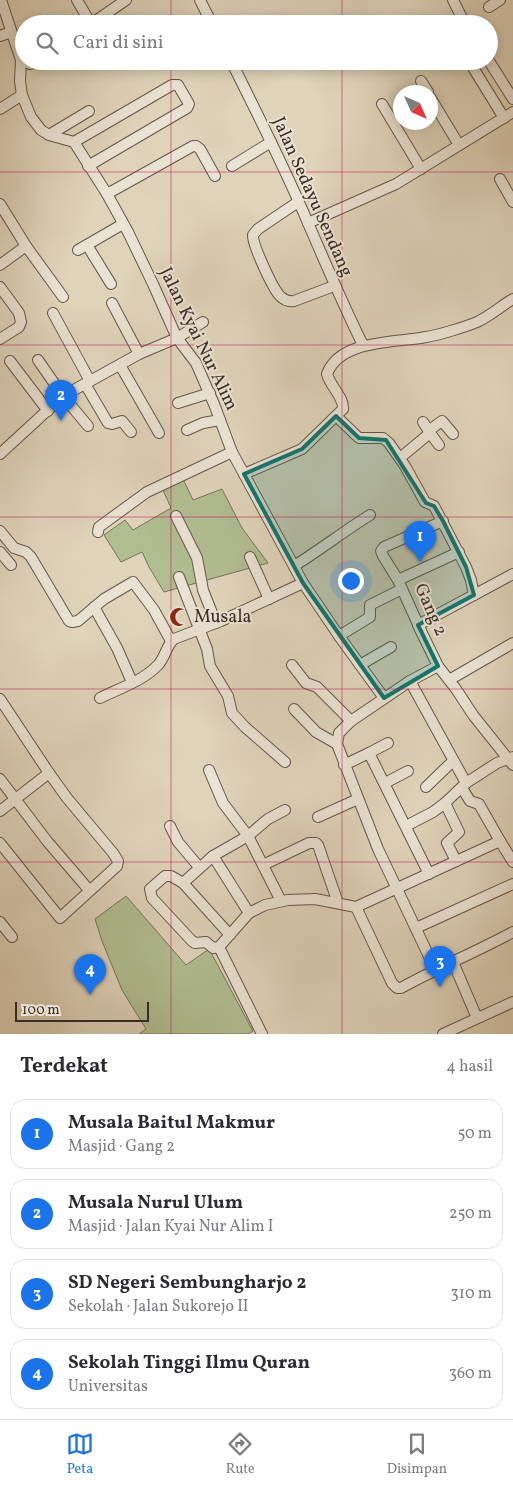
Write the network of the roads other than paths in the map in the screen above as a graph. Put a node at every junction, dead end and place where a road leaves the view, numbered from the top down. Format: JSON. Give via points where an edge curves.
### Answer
{"nodes":[{"id":1,"x":1,"y":0,"type":"edge"},
{"id":2,"x":77,"y":0,"type":"edge"},
{"id":3,"x":126,"y":0,"type":"edge"},
{"id":4,"x":200,"y":0,"type":"edge"},
{"id":5,"x":453,"y":0,"type":"edge"},
{"id":6,"x":500,"y":0,"type":"edge"},
{"id":7,"x":489,"y":6,"type":"dead end"},
{"id":8,"x":86,"y":15,"type":"edge"},
{"id":9,"x":104,"y":15,"type":"edge"},
{"id":10,"x":208,"y":15,"type":"edge"},
{"id":11,"x":460,"y":15,"type":"edge"},
{"id":12,"x":11,"y":32,"type":"junction"},
{"id":13,"x":0,"y":36,"type":"edge"},
{"id":14,"x":15,"y":43,"type":"edge"},
{"id":15,"x":21,"y":70,"type":"edge"},
{"id":16,"x":235,"y":70,"type":"edge"},
{"id":17,"x":475,"y":70,"type":"edge"},
{"id":18,"x":495,"y":70,"type":"edge"},
{"id":19,"x":421,"y":81,"type":"dead end"},
{"id":20,"x":424,"y":85,"type":"edge"},
{"id":21,"x":22,"y":95,"type":"junction"},
{"id":22,"x":513,"y":99,"type":"edge"},
{"id":23,"x":382,"y":104,"type":"dead end"},
{"id":24,"x":0,"y":108,"type":"edge"},
{"id":25,"x":89,"y":111,"type":"dead end"},
{"id":26,"x":438,"y":111,"type":"edge"},
{"id":27,"x":513,"y":112,"type":"edge"},
{"id":28,"x":504,"y":118,"type":"junction"},
{"id":29,"x":49,"y":135,"type":"junction"},
{"id":30,"x":74,"y":142,"type":"junction"},
{"id":31,"x":271,"y":142,"type":"junction"},
{"id":32,"x":459,"y":146,"type":"junction"},
{"id":33,"x":88,"y":166,"type":"junction"},
{"id":34,"x":232,"y":166,"type":"dead end"},
{"id":35,"x":421,"y":169,"type":"junction"},
{"id":36,"x":215,"y":176,"type":"dead end"},
{"id":37,"x":500,"y":179,"type":"dead end"},
{"id":38,"x":107,"y":194,"type":"junction"},
{"id":39,"x":298,"y":202,"type":"junction"},
{"id":40,"x":513,"y":202,"type":"edge"},
{"id":41,"x":0,"y":204,"type":"edge"},
{"id":42,"x":308,"y":223,"type":"junction"},
{"id":43,"x":123,"y":224,"type":"junction"},
{"id":44,"x":26,"y":246,"type":"junction"},
{"id":45,"x":0,"y":265,"type":"edge"},
{"id":46,"x":111,"y":284,"type":"dead end"},
{"id":47,"x":334,"y":286,"type":"junction"},
{"id":48,"x":0,"y":287,"type":"edge"},
{"id":49,"x":63,"y":297,"type":"dead end"},
{"id":50,"x":513,"y":299,"type":"edge"},
{"id":51,"x":112,"y":303,"type":"dead end"},
{"id":52,"x":53,"y":313,"type":"dead end"},
{"id":53,"x":203,"y":322,"type":"dead end"},
{"id":54,"x":176,"y":338,"type":"junction"},
{"id":55,"x":0,"y":339,"type":"edge"},
{"id":56,"x":363,"y":346,"type":"junction"},
{"id":57,"x":139,"y":354,"type":"junction"},
{"id":58,"x":38,"y":360,"type":"dead end"},
{"id":59,"x":10,"y":361,"type":"dead end"},
{"id":60,"x":120,"y":364,"type":"junction"},
{"id":61,"x":87,"y":382,"type":"junction"},
{"id":62,"x":210,"y":393,"type":"junction"},
{"id":63,"x":63,"y":396,"type":"junction"},
{"id":64,"x":178,"y":403,"type":"dead end"},
{"id":65,"x":48,"y":411,"type":"junction"},
{"id":66,"x":336,"y":416,"type":"junction"},
{"id":67,"x":220,"y":420,"type":"junction"},
{"id":68,"x":423,"y":422,"type":"dead end"},
{"id":69,"x":88,"y":426,"type":"dead end"},
{"id":70,"x":187,"y":430,"type":"dead end"},
{"id":71,"x":131,"y":432,"type":"dead end"},
{"id":72,"x":158,"y":433,"type":"dead end"},
{"id":73,"x":430,"y":433,"type":"junction"},
{"id":74,"x":453,"y":434,"type":"dead end"},
{"id":75,"x":439,"y":445,"type":"dead end"},
{"id":76,"x":232,"y":452,"type":"junction"},
{"id":77,"x":0,"y":454,"type":"edge"},
{"id":78,"x":400,"y":458,"type":"junction"},
{"id":79,"x":244,"y":474,"type":"junction"},
{"id":80,"x":176,"y":516,"type":"dead end"},
{"id":81,"x":370,"y":516,"type":"dead end"},
{"id":82,"x":443,"y":521,"type":"junction"},
{"id":83,"x":0,"y":531,"type":"edge"},
{"id":84,"x":98,"y":532,"type":"dead end"},
{"id":85,"x":0,"y":552,"type":"edge"},
{"id":86,"x":459,"y":552,"type":"junction"},
{"id":87,"x":250,"y":557,"type":"dead end"},
{"id":88,"x":11,"y":565,"type":"dead end"},
{"id":89,"x":294,"y":566,"type":"junction"},
{"id":90,"x":513,"y":574,"type":"edge"},
{"id":91,"x":179,"y":577,"type":"dead end"},
{"id":92,"x":303,"y":583,"type":"junction"},
{"id":93,"x":400,"y":584,"type":"junction"},
{"id":94,"x":474,"y":595,"type":"junction"},
{"id":95,"x":269,"y":598,"type":"junction"},
{"id":96,"x":94,"y":607,"type":"junction"},
{"id":97,"x":216,"y":623,"type":"junction"},
{"id":98,"x":418,"y":626,"type":"junction"},
{"id":99,"x":199,"y":629,"type":"junction"},
{"id":100,"x":339,"y":636,"type":"junction"},
{"id":101,"x":171,"y":641,"type":"junction"},
{"id":102,"x":513,"y":643,"type":"edge"},
{"id":103,"x":391,"y":647,"type":"dead end"},
{"id":104,"x":292,"y":665,"type":"dead end"},
{"id":105,"x":360,"y":665,"type":"junction"},
{"id":106,"x":438,"y":666,"type":"junction"},
{"id":107,"x":449,"y":680,"type":"junction"},
{"id":108,"x":410,"y":681,"type":"junction"},
{"id":109,"x":132,"y":682,"type":"junction"},
{"id":110,"x":100,"y":698,"type":"dead end"},
{"id":111,"x":384,"y":698,"type":"junction"},
{"id":112,"x":0,"y":699,"type":"edge"},
{"id":113,"x":294,"y":709,"type":"dead end"},
{"id":114,"x":351,"y":721,"type":"junction"},
{"id":115,"x":388,"y":743,"type":"dead end"},
{"id":116,"x":337,"y":744,"type":"junction"},
{"id":117,"x":369,"y":753,"type":"junction"},
{"id":118,"x":511,"y":760,"type":"edge"},
{"id":119,"x":453,"y":761,"type":"junction"},
{"id":120,"x":285,"y":762,"type":"dead end"},
{"id":121,"x":344,"y":764,"type":"junction"},
{"id":122,"x":209,"y":770,"type":"dead end"},
{"id":123,"x":408,"y":771,"type":"dead end"},
{"id":124,"x":49,"y":773,"type":"junction"},
{"id":125,"x":0,"y":779,"type":"edge"},
{"id":126,"x":384,"y":783,"type":"junction"},
{"id":127,"x":464,"y":786,"type":"junction"},
{"id":128,"x":426,"y":787,"type":"dead end"},
{"id":129,"x":358,"y":799,"type":"junction"},
{"id":130,"x":15,"y":800,"type":"junction"},
{"id":131,"x":445,"y":803,"type":"junction"},
{"id":132,"x":284,"y":810,"type":"dead end"},
{"id":133,"x":0,"y":811,"type":"edge"},
{"id":134,"x":318,"y":817,"type":"dead end"},
{"id":135,"x":170,"y":826,"type":"dead end"},
{"id":136,"x":406,"y":826,"type":"junction"},
{"id":137,"x":248,"y":836,"type":"junction"},
{"id":138,"x":498,"y":842,"type":"junction"},
{"id":139,"x":0,"y":843,"type":"edge"},
{"id":140,"x":213,"y":856,"type":"junction"},
{"id":141,"x":456,"y":860,"type":"junction"},
{"id":142,"x":513,"y":862,"type":"edge"},
{"id":143,"x":263,"y":865,"type":"junction"},
{"id":144,"x":200,"y":867,"type":"junction"},
{"id":145,"x":429,"y":874,"type":"junction"},
{"id":146,"x":183,"y":883,"type":"junction"},
{"id":147,"x":513,"y":884,"type":"edge"},
{"id":148,"x":396,"y":889,"type":"junction"},
{"id":149,"x":90,"y":890,"type":"junction"},
{"id":150,"x":281,"y":901,"type":"junction"},
{"id":151,"x":338,"y":903,"type":"junction"},
{"id":152,"x":356,"y":906,"type":"junction"},
{"id":153,"x":249,"y":913,"type":"junction"},
{"id":154,"x":0,"y":922,"type":"edge"},
{"id":155,"x":416,"y":928,"type":"junction"},
{"id":156,"x":513,"y":932,"type":"edge"},
{"id":157,"x":230,"y":935,"type":"junction"},
{"id":158,"x":12,"y":937,"type":"dead end"},
{"id":159,"x":219,"y":947,"type":"junction"},
{"id":160,"x":453,"y":962,"type":"junction"},
{"id":161,"x":436,"y":969,"type":"junction"},
{"id":162,"x":513,"y":1002,"type":"edge"},
{"id":163,"x":477,"y":1018,"type":"junction"},
{"id":164,"x":262,"y":1034,"type":"edge"},
{"id":165,"x":443,"y":1034,"type":"edge"}],
"edges":[{"from":1,"to":12,"type":"street"},
{"from":2,"to":8,"type":"street"},
{"from":3,"to":9,"type":"street"},
{"from":4,"to":10,"type":"street"},
{"from":5,"to":11,"type":"street"},
{"from":6,"to":7,"type":"street"},
{"from":12,"to":13,"type":"street"},
{"from":12,"to":14,"type":"street"},
{"from":15,"to":21,"type":"street"},
{"from":16,"to":31,"type":"street","name":"Jalan Sedayu Sendang"},
{"from":17,"to":28,"type":"street"},
{"from":18,"to":22,"type":"street"},
{"from":19,"to":20,"type":"street"},
{"from":21,"to":24,"type":"street"},
{"from":21,"to":29,"type":"street","via":[[30,118]]},
{"from":23,"to":35,"type":"street"},
{"from":25,"to":29,"type":"street"},
{"from":26,"to":32,"type":"street"},
{"from":27,"to":28,"type":"street"},
{"from":28,"to":32,"type":"street"},
{"from":29,"to":30,"type":"street"},
{"from":30,"to":33,"type":"street","name":"Jalan Kyai Nur Alim"},
{"from":30,"to":33,"type":"street","via":[[172,85],[178,85],[188,102],[185,109]]},
{"from":31,"to":34,"type":"street"},
{"from":31,"to":39,"type":"street","name":"Jalan Sedayu Sendang"},
{"from":32,"to":35,"type":"street"},
{"from":33,"to":38,"type":"street","name":"Jalan Kyai Nur Alim"},
{"from":35,"to":42,"type":"street","via":[[381,191]]},
{"from":36,"to":38,"type":"street","via":[[200,148],[193,146]]},
{"from":37,"to":40,"type":"street"},
{"from":38,"to":43,"type":"street","name":"Jalan Kyai Nur Alim"},
{"from":39,"to":42,"type":"street","name":"Jalan Sedayu Sendang"},
{"from":39,"to":47,"type":"street","via":[[258,229],[253,235],[254,244],[276,291],[285,299],[294,301]]},
{"from":41,"to":44,"type":"street"},
{"from":42,"to":47,"type":"street","name":"Jalan Sedayu Sendang"},
{"from":43,"to":46,"type":"street","via":[[82,247]]},
{"from":43,"to":54,"type":"street","name":"Jalan Kyai Nur Alim"},
{"from":44,"to":45,"type":"street"},
{"from":44,"to":49,"type":"street"},
{"from":47,"to":56,"type":"street","name":"Jalan Sedayu Sendang"},
{"from":48,"to":55,"type":"street","via":[[21,322],[19,327]]},
{"from":50,"to":56,"type":"street","via":[[477,322],[428,337]]},
{"from":51,"to":57,"type":"street"},
{"from":52,"to":61,"type":"street"},
{"from":53,"to":54,"type":"street"},
{"from":54,"to":57,"type":"street"},
{"from":54,"to":62,"type":"street","name":"Jalan Kyai Nur Alim","via":[[192,356]]},
{"from":56,"to":66,"type":"street","via":[[341,356],[329,368],[328,379],[344,406]]},
{"from":57,"to":60,"type":"street"},
{"from":58,"to":63,"type":"street"},
{"from":59,"to":65,"type":"street"},
{"from":60,"to":61,"type":"street"},
{"from":60,"to":72,"type":"street"},
{"from":61,"to":63,"type":"street"},
{"from":61,"to":71,"type":"street","via":[[108,423],[122,421]]},
{"from":62,"to":64,"type":"street"},
{"from":62,"to":67,"type":"street","name":"Jalan Kyai Nur Alim"},
{"from":63,"to":65,"type":"street"},
{"from":63,"to":69,"type":"street"},
{"from":65,"to":77,"type":"street"},
{"from":66,"to":78,"type":"street","via":[[359,438],[383,438]]},
{"from":66,"to":79,"type":"street","via":[[302,449]]},
{"from":67,"to":70,"type":"street"},
{"from":67,"to":76,"type":"street","name":"Jalan Kyai Nur Alim"},
{"from":68,"to":73,"type":"street"},
{"from":73,"to":74,"type":"street","via":[[442,421]]},
{"from":73,"to":75,"type":"street"},
{"from":73,"to":78,"type":"street"},
{"from":76,"to":79,"type":"street","name":"Jalan Kyai Nur Alim"},
{"from":76,"to":84,"type":"street","via":[[148,492],[99,527]]},
{"from":78,"to":82,"type":"street","via":[[425,503],[434,506]]},
{"from":79,"to":89,"type":"street","name":"Jalan Kyai Nur Alim"},
{"from":80,"to":97,"type":"street","via":[[197,558],[203,590]]},
{"from":81,"to":89,"type":"street"},
{"from":82,"to":86,"type":"street"},
{"from":82,"to":93,"type":"street","name":"Gang 2","via":[[382,549],[382,556]]},
{"from":83,"to":96,"type":"street","via":[[14,548],[31,557],[69,621],[78,621]]},
{"from":85,"to":88,"type":"street"},
{"from":86,"to":93,"type":"street"},
{"from":86,"to":94,"type":"street"},
{"from":87,"to":95,"type":"street"},
{"from":89,"to":92,"type":"street","name":"Jalan Kyai Nur Alim"},
{"from":90,"to":94,"type":"street"},
{"from":91,"to":99,"type":"street"},
{"from":92,"to":95,"type":"street"},
{"from":92,"to":100,"type":"street","name":"Jalan Kyai Nur Alim"},
{"from":93,"to":98,"type":"street","name":"Gang 2"},
{"from":93,"to":100,"type":"street","via":[[370,605],[370,617]]},
{"from":94,"to":98,"type":"street"},
{"from":95,"to":97,"type":"street"},
{"from":96,"to":101,"type":"street","via":[[133,582]]},
{"from":96,"to":109,"type":"street"},
{"from":97,"to":99,"type":"street"},
{"from":98,"to":106,"type":"street","name":"Gang 2"},
{"from":99,"to":101,"type":"street"},
{"from":99,"to":120,"type":"street","via":[[210,666],[228,696],[232,713]]},
{"from":100,"to":105,"type":"street","name":"Jalan Kyai Nur Alim"},
{"from":101,"to":109,"type":"street","via":[[158,665]]},
{"from":102,"to":107,"type":"street"},
{"from":103,"to":105,"type":"street"},
{"from":104,"to":114,"type":"street","via":[[306,683],[317,687]]},
{"from":105,"to":111,"type":"street","name":"Jalan Kyai Nur Alim"},
{"from":106,"to":107,"type":"street","name":"Gang 2"},
{"from":106,"to":108,"type":"street"},
{"from":107,"to":118,"type":"street","name":"Gang 2"},
{"from":108,"to":111,"type":"street"},
{"from":108,"to":119,"type":"street"},
{"from":109,"to":110,"type":"street"},
{"from":111,"to":114,"type":"street"},
{"from":112,"to":124,"type":"street"},
{"from":113,"to":116,"type":"street","via":[[316,732]]},
{"from":114,"to":116,"type":"street","via":[[339,734]]},
{"from":115,"to":117,"type":"street"},
{"from":116,"to":121,"type":"street"},
{"from":117,"to":121,"type":"street"},
{"from":117,"to":126,"type":"street"},
{"from":118,"to":127,"type":"street"},
{"from":119,"to":127,"type":"street"},
{"from":119,"to":128,"type":"street"},
{"from":121,"to":129,"type":"street"},
{"from":122,"to":137,"type":"street","via":[[223,803]]},
{"from":123,"to":126,"type":"street"},
{"from":124,"to":130,"type":"street"},
{"from":124,"to":149,"type":"street","via":[[118,861],[114,871]]},
{"from":125,"to":130,"type":"street"},
{"from":126,"to":136,"type":"street"},
{"from":127,"to":131,"type":"street"},
{"from":127,"to":138,"type":"street","via":[[470,801],[479,804]]},
{"from":129,"to":134,"type":"street"},
{"from":129,"to":148,"type":"street"},
{"from":130,"to":133,"type":"street"},
{"from":130,"to":149,"type":"street"},
{"from":131,"to":136,"type":"street"},
{"from":131,"to":141,"type":"street","via":[[459,832],[447,843]]},
{"from":132,"to":137,"type":"street"},
{"from":135,"to":144,"type":"street","via":[[178,842]]},
{"from":136,"to":145,"type":"street"},
{"from":137,"to":140,"type":"street"},
{"from":137,"to":143,"type":"street"},
{"from":138,"to":141,"type":"street"},
{"from":138,"to":142,"type":"street"},
{"from":139,"to":149,"type":"street","via":[[60,918]]},
{"from":140,"to":144,"type":"street"},
{"from":140,"to":153,"type":"street"},
{"from":141,"to":145,"type":"street"},
{"from":143,"to":150,"type":"street"},
{"from":143,"to":151,"type":"street","via":[[316,842]]},
{"from":144,"to":146,"type":"street"},
{"from":145,"to":148,"type":"street"},
{"from":146,"to":157,"type":"street"},
{"from":146,"to":159,"type":"street","via":[[168,875],[150,889],[150,893],[192,941]]},
{"from":147,"to":155,"type":"street"},
{"from":148,"to":152,"type":"street"},
{"from":148,"to":155,"type":"street"},
{"from":150,"to":151,"type":"street"},
{"from":150,"to":153,"type":"street"},
{"from":151,"to":152,"type":"street"},
{"from":152,"to":161,"type":"street","via":[[395,987],[400,988]]},
{"from":153,"to":157,"type":"street"},
{"from":154,"to":158,"type":"street"},
{"from":155,"to":161,"type":"street"},
{"from":156,"to":160,"type":"street"},
{"from":157,"to":159,"type":"street"},
{"from":159,"to":164,"type":"street"},
{"from":160,"to":161,"type":"street"},
{"from":160,"to":163,"type":"street"},
{"from":162,"to":163,"type":"street"},
{"from":163,"to":165,"type":"street"}]}
